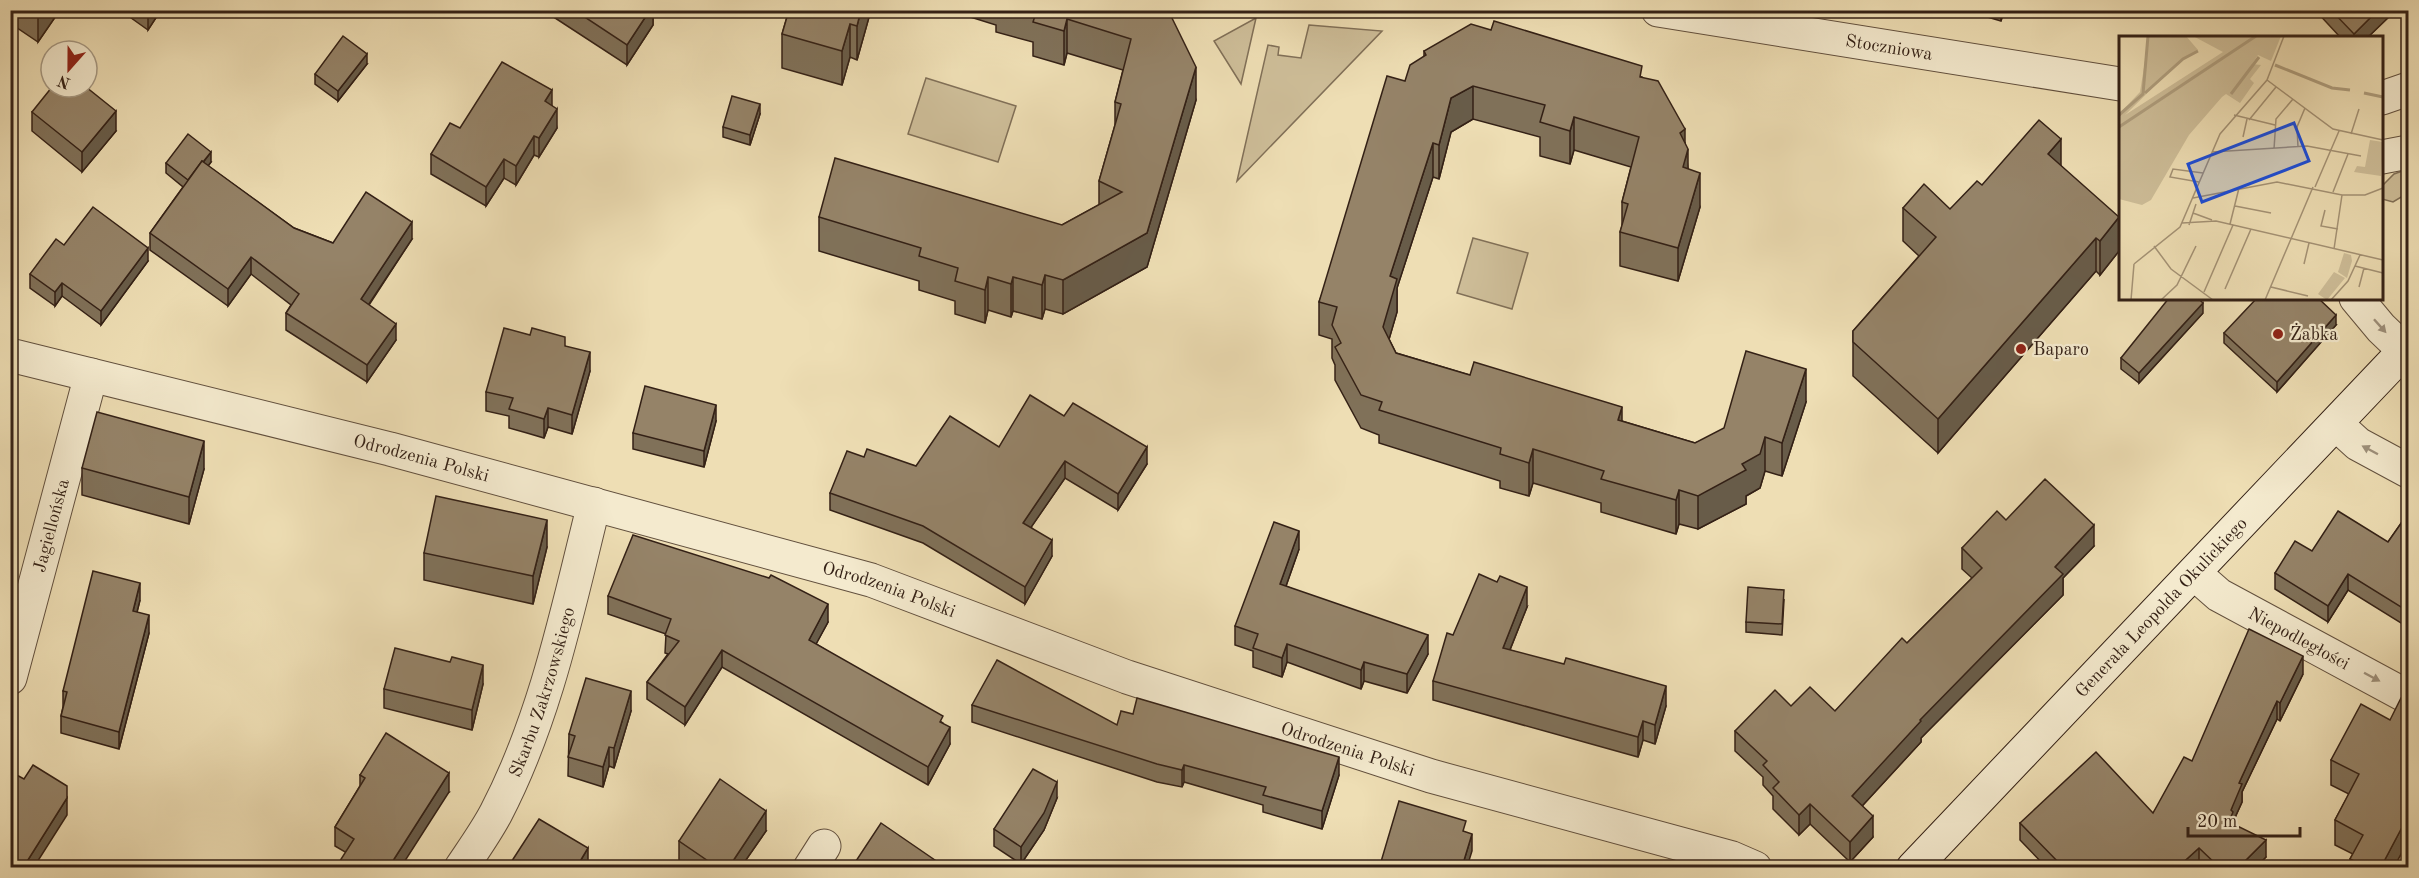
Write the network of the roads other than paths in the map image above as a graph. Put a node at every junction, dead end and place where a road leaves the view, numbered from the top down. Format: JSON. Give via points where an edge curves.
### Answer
{"nodes":[{"id":1,"x":1658,"y":10,"type":"edge"},
{"id":2,"x":2119,"y":84,"type":"edge"},
{"id":3,"x":2409,"y":89,"type":"edge"},
{"id":4,"x":2383,"y":98,"type":"edge"},
{"id":5,"x":2409,"y":152,"type":"edge"},
{"id":6,"x":2383,"y":157,"type":"edge"},
{"id":7,"x":2358,"y":300,"type":"edge"},
{"id":8,"x":2407,"y":349,"type":"edge"},
{"id":9,"x":10,"y":356,"type":"edge"},
{"id":10,"x":91,"y":375,"type":"junction"},
{"id":11,"x":2336,"y":424,"type":"junction"},
{"id":12,"x":2409,"y":471,"type":"edge"},
{"id":13,"x":594,"y":504,"type":"junction"},
{"id":14,"x":2195,"y":574,"type":"junction"},
{"id":15,"x":10,"y":678,"type":"edge"},
{"id":16,"x":2409,"y":697,"type":"edge"},
{"id":17,"x":461,"y":867,"type":"edge"},
{"id":18,"x":1755,"y":867,"type":"edge"},
{"id":19,"x":1913,"y":867,"type":"edge"}],
"edges":[{"from":1,"to":2,"type":"street","name":"Stoczniowa"},
{"from":3,"to":4,"type":"street"},
{"from":5,"to":6,"type":"street"},
{"from":7,"to":8,"type":"street","one_way":true,"via":[[2381,328]]},
{"from":8,"to":11,"type":"street","name":"Generała Leopolda Okulickiego"},
{"from":9,"to":10,"type":"street","name":"Odrodzenia Polski"},
{"from":10,"to":13,"type":"street","name":"Odrodzenia Polski","via":[[390,448]]},
{"from":10,"to":15,"type":"street","name":"Jagiellońska"},
{"from":12,"to":11,"type":"street","one_way":true,"via":[[2358,444]]},
{"from":11,"to":14,"type":"street","name":"Generała Leopolda Okulickiego"},
{"from":13,"to":17,"type":"street","name":"Skarbu Zakrzowskiego","via":[[555,660],[532,728],[495,815]]},
{"from":13,"to":18,"type":"street","name":"Odrodzenia Polski","via":[[871,580],[1127,677],[1431,776]]},
{"from":14,"to":16,"type":"street","name":"Niepodległości","one_way":true,"via":[[2219,595]]},
{"from":14,"to":19,"type":"street","name":"Generała Leopolda Okulickiego"}]}
